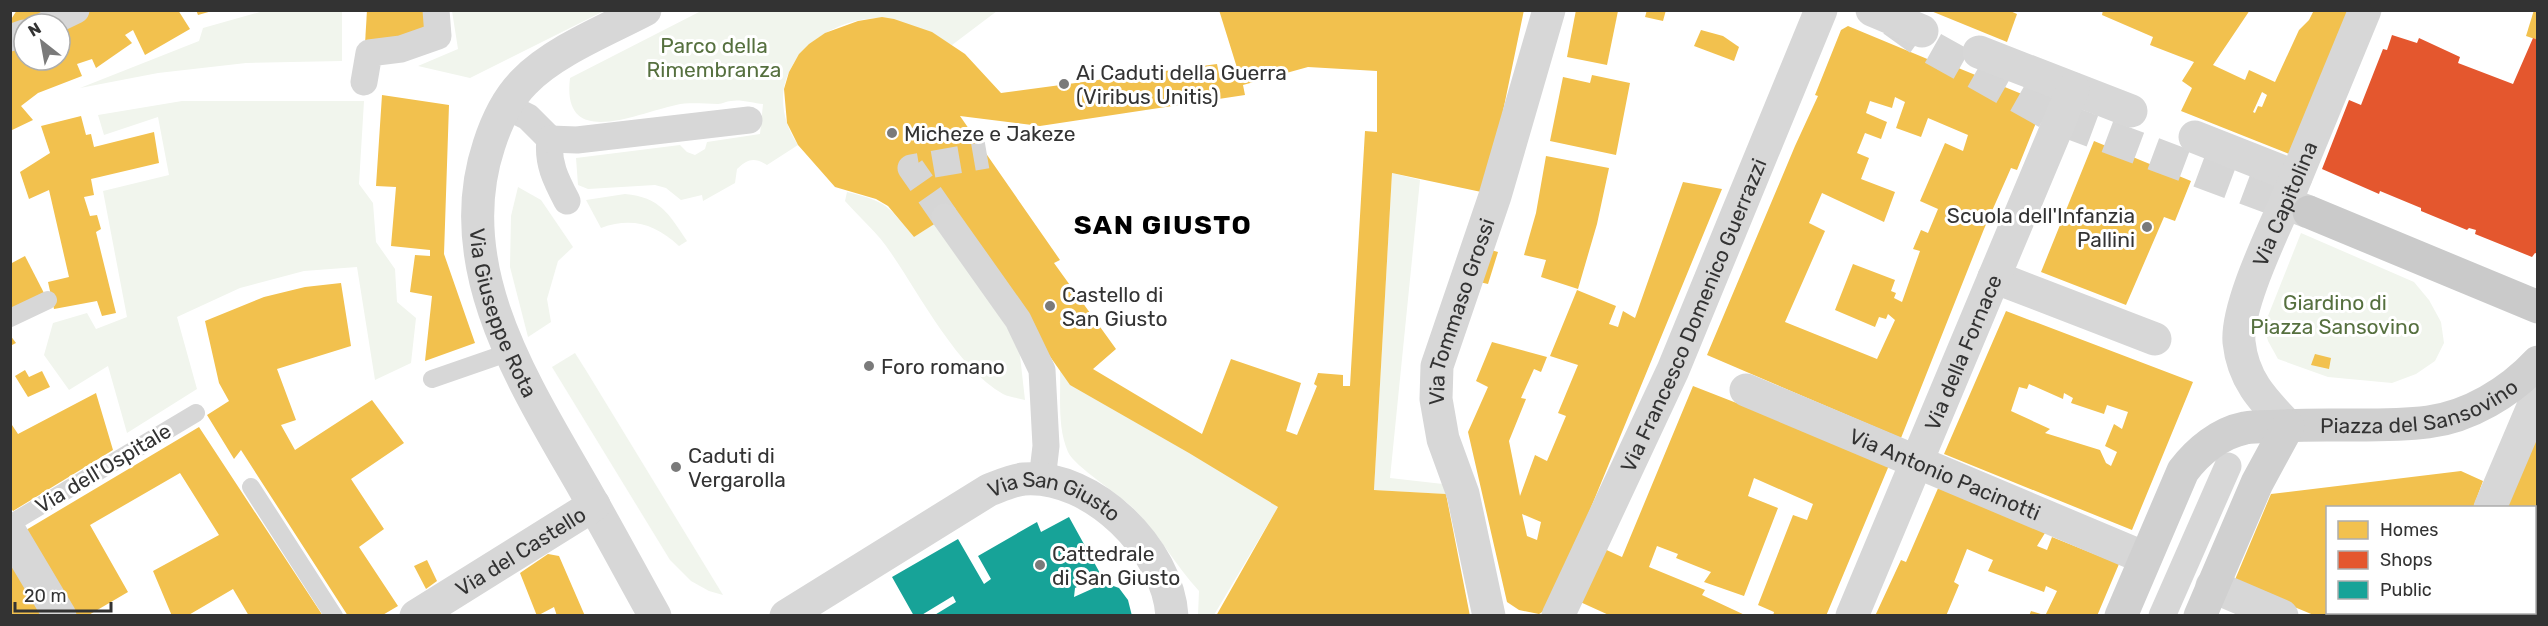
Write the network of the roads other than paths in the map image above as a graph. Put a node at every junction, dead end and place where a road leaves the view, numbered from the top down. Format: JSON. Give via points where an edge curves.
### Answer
{"nodes":[{"id":1,"x":436,"y":10,"type":"edge"},
{"id":2,"x":645,"y":10,"type":"edge"},
{"id":3,"x":1549,"y":10,"type":"edge"},
{"id":4,"x":1821,"y":10,"type":"edge"},
{"id":5,"x":1872,"y":10,"type":"edge"},
{"id":6,"x":2365,"y":10,"type":"edge"},
{"id":7,"x":1922,"y":31,"type":"tunnel mouth"},
{"id":8,"x":1979,"y":52,"type":"dead end"},
{"id":9,"x":364,"y":82,"type":"dead end"},
{"id":10,"x":2073,"y":89,"type":"junction"},
{"id":11,"x":506,"y":106,"type":"junction"},
{"id":12,"x":2131,"y":111,"type":"dead end"},
{"id":13,"x":748,"y":120,"type":"dead end"},
{"id":14,"x":2195,"y":137,"type":"dead end"},
{"id":15,"x":550,"y":139,"type":"junction"},
{"id":16,"x":2296,"y":177,"type":"junction"},
{"id":17,"x":567,"y":201,"type":"dead end"},
{"id":18,"x":2309,"y":212,"type":"tunnel mouth"},
{"id":19,"x":945,"y":217,"type":"tunnel mouth"},
{"id":20,"x":1994,"y":277,"type":"junction"},
{"id":21,"x":48,"y":300,"type":"dead end"},
{"id":22,"x":2538,"y":307,"type":"edge"},
{"id":23,"x":10,"y":318,"type":"edge"},
{"id":24,"x":2155,"y":339,"type":"dead end"},
{"id":25,"x":510,"y":352,"type":"junction"},
{"id":26,"x":2538,"y":362,"type":"edge"},
{"id":27,"x":432,"y":379,"type":"dead end"},
{"id":28,"x":1746,"y":390,"type":"dead end"},
{"id":29,"x":2538,"y":395,"type":"edge"},
{"id":30,"x":196,"y":413,"type":"dead end"},
{"id":31,"x":2288,"y":426,"type":"junction"},
{"id":32,"x":1917,"y":462,"type":"junction"},
{"id":33,"x":2228,"y":466,"type":"dead end"},
{"id":34,"x":1042,"y":480,"type":"junction"},
{"id":35,"x":251,"y":487,"type":"dead end"},
{"id":36,"x":594,"y":505,"type":"junction"},
{"id":37,"x":2490,"y":506,"type":"edge"},
{"id":38,"x":10,"y":524,"type":"edge"},
{"id":39,"x":10,"y":532,"type":"edge"},
{"id":40,"x":2145,"y":558,"type":"junction"},
{"id":41,"x":2212,"y":586,"type":"junction"},
{"id":42,"x":60,"y":615,"type":"edge"},
{"id":43,"x":334,"y":615,"type":"edge"},
{"id":44,"x":416,"y":615,"type":"edge"},
{"id":45,"x":654,"y":615,"type":"edge"},
{"id":46,"x":786,"y":615,"type":"edge"},
{"id":47,"x":1172,"y":615,"type":"edge"},
{"id":48,"x":1489,"y":615,"type":"edge"},
{"id":49,"x":1558,"y":615,"type":"edge"},
{"id":50,"x":1852,"y":615,"type":"edge"},
{"id":51,"x":2121,"y":615,"type":"edge"},
{"id":52,"x":2162,"y":615,"type":"edge"},
{"id":53,"x":2200,"y":615,"type":"edge"},
{"id":54,"x":2282,"y":615,"type":"edge"}],
"edges":[{"from":1,"to":9,"type":"street","via":[[438,36],[401,49],[369,53]]},
{"from":2,"to":11,"type":"street","via":[[547,63],[523,82]]},
{"from":3,"to":48,"type":"street","name":"Via Tommaso Grossi","via":[[1495,196],[1437,366],[1436,399],[1443,439],[1463,494]]},
{"from":4,"to":49,"type":"street","name":"Via Francesco Domenico Guerrazzi","via":[[1673,370]]},
{"from":5,"to":7,"type":"street"},
{"from":6,"to":16,"type":"street","name":"Via Capitolina"},
{"from":8,"to":10,"type":"street"},
{"from":10,"to":12,"type":"street"},
{"from":10,"to":20,"type":"street","name":"Via della Fornace"},
{"from":11,"to":15,"type":"street","via":[[528,117]]},
{"from":11,"to":25,"type":"street","name":"Via Giuseppe Rota","via":[[483,163],[478,227],[486,287]]},
{"from":13,"to":15,"type":"street","via":[[577,140]]},
{"from":14,"to":16,"type":"street"},
{"from":15,"to":17,"type":"street","via":[[548,156]]},
{"from":16,"to":31,"type":"street","name":"Via Capitolina","via":[[2241,316],[2239,340],[2245,371],[2263,400]]},
{"from":18,"to":22,"type":"main road"},
{"from":19,"to":34,"type":"street","via":[[1018,320],[1042,370],[1046,446]]},
{"from":20,"to":24,"type":"street"},
{"from":20,"to":32,"type":"street","name":"Via della Fornace"},
{"from":21,"to":23,"type":"lane"},
{"from":25,"to":27,"type":"lane"},
{"from":25,"to":36,"type":"street","name":"Via Giuseppe Rota"},
{"from":26,"to":31,"type":"main road","name":"Piazza del Sansovino","via":[[2522,379],[2490,400],[2463,413],[2429,422]]},
{"from":28,"to":32,"type":"street","name":"Via Antonio Pacinotti"},
{"from":29,"to":37,"type":"street"},
{"from":30,"to":38,"type":"lane","name":"Via dell'Ospitale"},
{"from":31,"to":40,"type":"main road","name":"Piazza del Sansovino","via":[[2244,428],[2208,444],[2194,456],[2183,471]]},
{"from":31,"to":41,"type":"main road","name":"Piazza del Sansovino","via":[[2257,483]]},
{"from":32,"to":40,"type":"street","name":"Via Antonio Pacinotti"},
{"from":32,"to":50,"type":"street","name":"Via della Fornace"},
{"from":33,"to":52,"type":"street"},
{"from":34,"to":46,"type":"street","name":"Via San Giusto","via":[[1023,479],[989,490]]},
{"from":34,"to":47,"type":"street","name":"Via San Giusto","via":[[1089,496],[1129,528],[1162,572]]},
{"from":35,"to":43,"type":"lane"},
{"from":36,"to":44,"type":"street","name":"Via del Castello"},
{"from":36,"to":45,"type":"street","name":"Via Giuseppe Rota"},
{"from":39,"to":42,"type":"street"},
{"from":40,"to":51,"type":"main road","name":"Piazza del Sansovino"},
{"from":41,"to":53,"type":"main road","name":"Piazza del Sansovino"},
{"from":41,"to":54,"type":"street"}]}
